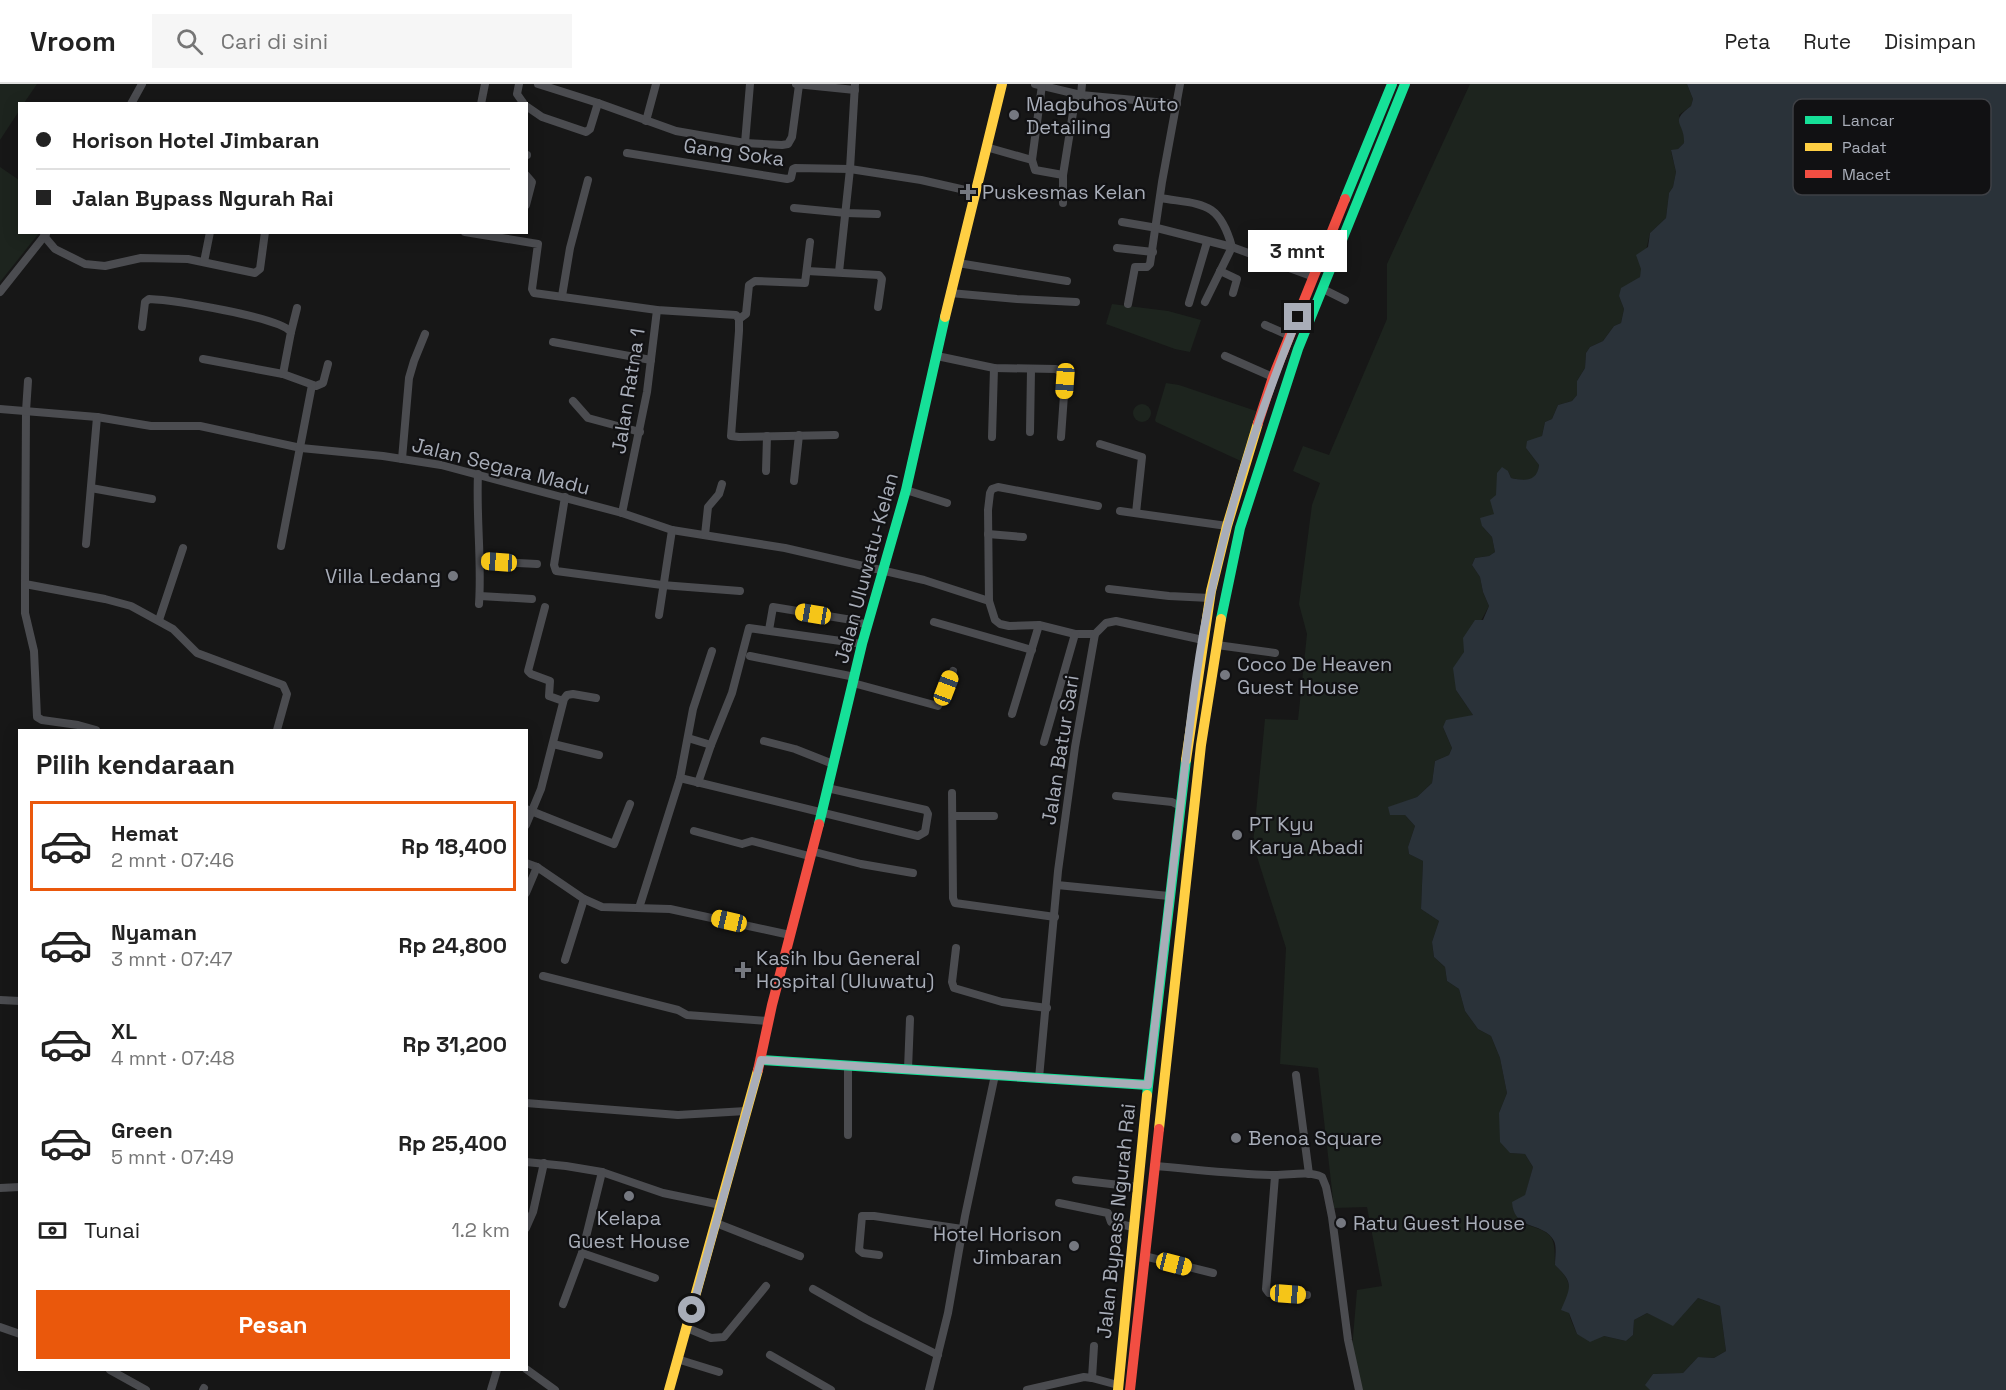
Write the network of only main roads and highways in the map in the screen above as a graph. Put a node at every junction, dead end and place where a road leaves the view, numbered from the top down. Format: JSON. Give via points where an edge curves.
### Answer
{"nodes":[{"id":1,"x":1002,"y":84,"type":"edge"},
{"id":2,"x":1392,"y":84,"type":"edge"},
{"id":3,"x":1405,"y":84,"type":"edge"},
{"id":4,"x":761,"y":1060,"type":"junction"},
{"id":5,"x":1148,"y":1085,"type":"junction"},
{"id":6,"x":1162,"y":1087,"type":"junction"},
{"id":7,"x":1118,"y":1388,"type":"edge"},
{"id":8,"x":669,"y":1390,"type":"edge"},
{"id":9,"x":1130,"y":1390,"type":"edge"}],
"edges":[{"from":1,"to":4,"type":"main road","name":"Jalan Uluwatu-Kelan","via":[[906,490],[862,644]]},
{"from":2,"to":5,"type":"main road","name":"Jalan Bypass Ngurah Rai","via":[[1273,377],[1227,526],[1203,640]]},
{"from":3,"to":6,"type":"main road","name":"Jalan Bypass Ngurah Rai","via":[[1298,349],[1240,528],[1201,745]]},
{"from":4,"to":5,"type":"main road"},
{"from":4,"to":8,"type":"main road","name":"Jalan Uluwatu-Kelan"},
{"from":5,"to":6,"type":"main road"},
{"from":5,"to":7,"type":"main road","name":"Jalan Bypass Ngurah Rai"},
{"from":6,"to":9,"type":"main road","name":"Jalan Bypass Ngurah Rai"}]}
